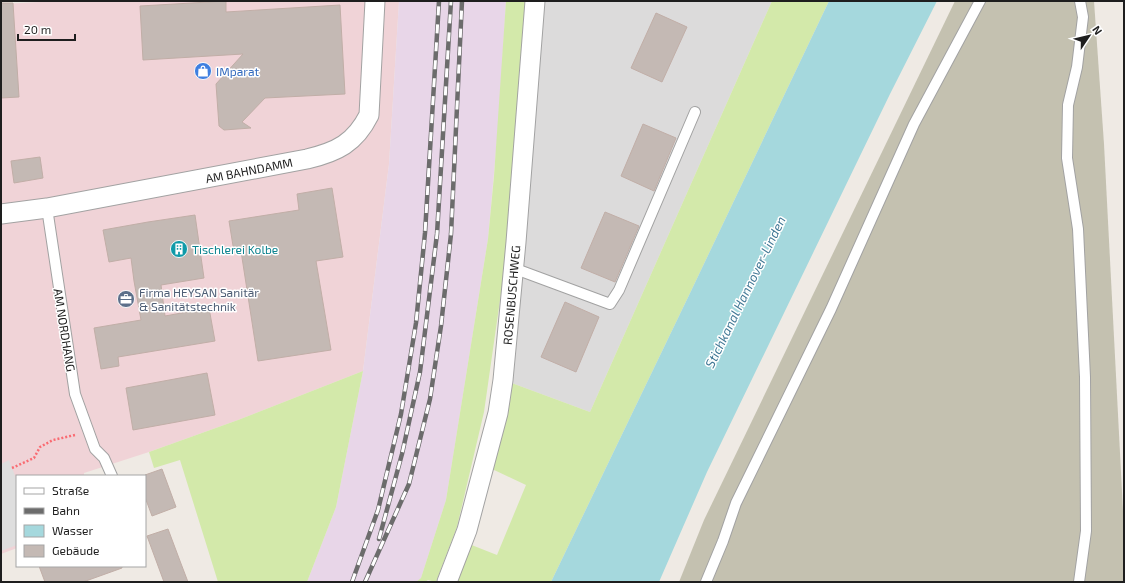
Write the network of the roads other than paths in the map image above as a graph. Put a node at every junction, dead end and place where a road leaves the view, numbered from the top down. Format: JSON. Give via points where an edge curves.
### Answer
{"nodes":[{"id":1,"x":375,"y":1,"type":"edge"},
{"id":2,"x":535,"y":1,"type":"edge"},
{"id":3,"x":980,"y":1,"type":"edge"},
{"id":4,"x":1080,"y":1,"type":"edge"},
{"id":5,"x":695,"y":112,"type":"dead end"},
{"id":6,"x":47,"y":208,"type":"junction"},
{"id":7,"x":1,"y":214,"type":"edge"},
{"id":8,"x":513,"y":268,"type":"junction"},
{"id":9,"x":112,"y":475,"type":"edge"},
{"id":10,"x":447,"y":582,"type":"edge"},
{"id":11,"x":706,"y":582,"type":"edge"},
{"id":12,"x":1079,"y":582,"type":"edge"}],
"edges":[{"from":1,"to":6,"type":"street","name":"AM BAHNDAMM","via":[[369,115],[349,142],[326,155]]},
{"from":2,"to":8,"type":"street","name":"ROSENBUSCHWEG"},
{"from":3,"to":11,"type":"lane","via":[[914,124],[831,309],[736,503]]},
{"from":4,"to":12,"type":"lane","via":[[1083,17],[1077,67],[1068,105],[1066,158],[1078,229],[1085,377],[1086,531]]},
{"from":5,"to":8,"type":"lane","via":[[619,290],[610,304]]},
{"from":6,"to":7,"type":"street","name":"AM BAHNDAMM"},
{"from":6,"to":9,"type":"lane","name":"AM NORDHANG","via":[[75,394],[95,449],[104,458]]},
{"from":8,"to":10,"type":"street","name":"ROSENBUSCHWEG","via":[[498,413],[467,530]]}]}
